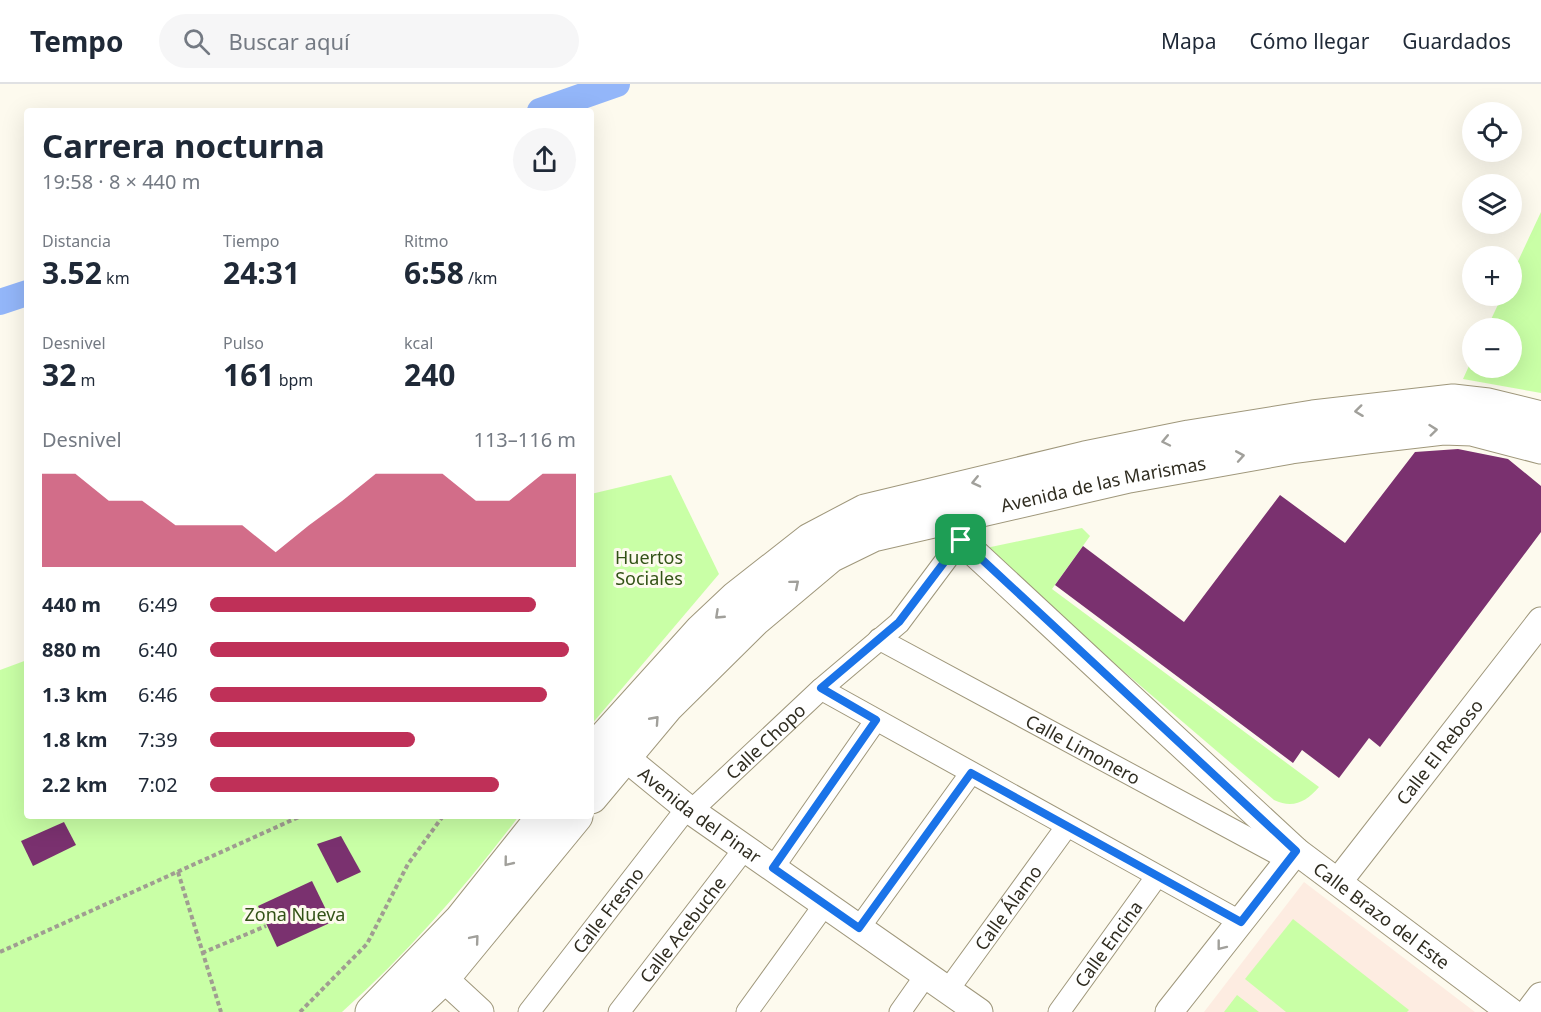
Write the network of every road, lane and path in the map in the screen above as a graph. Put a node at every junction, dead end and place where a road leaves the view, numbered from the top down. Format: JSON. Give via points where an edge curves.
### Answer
{"nodes":[{"id":1,"x":1541,"y":418,"type":"edge"},
{"id":2,"x":1541,"y":447,"type":"edge"},
{"id":3,"x":950,"y":530,"type":"junction"},
{"id":4,"x":1541,"y":621,"type":"edge"},
{"id":5,"x":879,"y":639,"type":"junction"},
{"id":6,"x":821,"y":688,"type":"junction"},
{"id":7,"x":876,"y":720,"type":"junction"},
{"id":8,"x":606,"y":749,"type":"edge"},
{"id":9,"x":971,"y":773,"type":"junction"},
{"id":10,"x":594,"y":787,"type":"edge"},
{"id":11,"x":689,"y":809,"type":"junction"},
{"id":12,"x":294,"y":819,"type":"edge"},
{"id":13,"x":441,"y":819,"type":"edge"},
{"id":14,"x":542,"y":819,"type":"edge"},
{"id":15,"x":573,"y":819,"type":"edge"},
{"id":16,"x":1067,"y":826,"type":"junction"},
{"id":17,"x":745,"y":848,"type":"junction"},
{"id":18,"x":1293,"y":855,"type":"junction"},
{"id":19,"x":773,"y":868,"type":"junction"},
{"id":20,"x":178,"y":872,"type":"junction"},
{"id":21,"x":1157,"y":876,"type":"junction"},
{"id":22,"x":1338,"y":882,"type":"junction"},
{"id":23,"x":825,"y":904,"type":"junction"},
{"id":24,"x":1241,"y":922,"type":"junction"},
{"id":25,"x":266,"y":926,"type":"dead end"},
{"id":26,"x":859,"y":928,"type":"junction"},
{"id":27,"x":0,"y":952,"type":"edge"},
{"id":28,"x":202,"y":953,"type":"junction"},
{"id":29,"x":434,"y":969,"type":"junction"},
{"id":30,"x":926,"y":975,"type":"junction"},
{"id":31,"x":948,"y":990,"type":"junction"},
{"id":32,"x":1541,"y":996,"type":"edge"},
{"id":33,"x":221,"y":1012,"type":"edge"},
{"id":34,"x":300,"y":1012,"type":"edge"},
{"id":35,"x":372,"y":1012,"type":"edge"},
{"id":36,"x":407,"y":1012,"type":"edge"},
{"id":37,"x":480,"y":1012,"type":"edge"},
{"id":38,"x":529,"y":1012,"type":"edge"},
{"id":39,"x":619,"y":1012,"type":"edge"},
{"id":40,"x":747,"y":1012,"type":"edge"},
{"id":41,"x":900,"y":1012,"type":"edge"},
{"id":42,"x":979,"y":1012,"type":"edge"},
{"id":43,"x":1059,"y":1012,"type":"edge"},
{"id":44,"x":1169,"y":1012,"type":"edge"},
{"id":45,"x":1511,"y":1012,"type":"edge"},
{"id":46,"x":1529,"y":1012,"type":"edge"}],
"edges":[{"from":1,"to":8,"type":"street","name":"Avenida de las Marismas","one_way":true,"via":[[1453,401],[1313,417],[1189,436],[1085,458],[894,502],[849,517],[810,540],[701,631]]},
{"from":3,"to":2,"type":"street","name":"Avenida de las Marismas","one_way":true,"via":[[1130,476],[1291,447],[1443,428],[1472,429]]},
{"from":3,"to":5,"type":"street","name":"Calle Chopo","via":[[909,610]]},
{"from":8,"to":3,"type":"street","name":"Avenida de las Marismas","one_way":true,"via":[[694,678],[783,593],[846,547],[873,535]]},
{"from":3,"to":18,"type":"street","name":"Calle Brazo del Este"},
{"from":4,"to":22,"type":"street","name":"Calle El Reboso"},
{"from":5,"to":6,"type":"street","name":"Calle Chopo"},
{"from":5,"to":18,"type":"street","name":"Calle Limonero"},
{"from":6,"to":7,"type":"street"},
{"from":6,"to":11,"type":"street","name":"Calle Chopo"},
{"from":7,"to":9,"type":"street"},
{"from":7,"to":19,"type":"street"},
{"from":8,"to":10,"type":"street","name":"Avenida de las Marismas"},
{"from":8,"to":11,"type":"street","name":"Avenida del Pinar"},
{"from":9,"to":16,"type":"street"},
{"from":9,"to":26,"type":"street"},
{"from":11,"to":17,"type":"street","name":"Avenida del Pinar"},
{"from":11,"to":38,"type":"street","name":"Calle Fresno"},
{"from":12,"to":20,"type":"path"},
{"from":13,"to":34,"type":"path","via":[[408,864],[367,944]]},
{"from":14,"to":29,"type":"street","one_way":true,"via":[[461,920]]},
{"from":29,"to":15,"type":"street","one_way":true},
{"from":16,"to":21,"type":"street"},
{"from":16,"to":31,"type":"street","name":"Calle Álamo"},
{"from":17,"to":19,"type":"street","name":"Avenida del Pinar"},
{"from":17,"to":39,"type":"street","name":"Calle Acebuche"},
{"from":18,"to":22,"type":"street","name":"Calle Brazo del Este"},
{"from":18,"to":24,"type":"street"},
{"from":19,"to":23,"type":"street","name":"Avenida del Pinar"},
{"from":20,"to":27,"type":"path"},
{"from":20,"to":28,"type":"path"},
{"from":21,"to":24,"type":"street"},
{"from":21,"to":43,"type":"street","name":"Calle Encina"},
{"from":22,"to":45,"type":"street","name":"Calle Brazo del Este"},
{"from":23,"to":26,"type":"street","name":"Avenida del Pinar"},
{"from":23,"to":40,"type":"street"},
{"from":24,"to":44,"type":"street","one_way":true},
{"from":25,"to":28,"type":"path"},
{"from":26,"to":30,"type":"street","name":"Avenida del Pinar"},
{"from":28,"to":33,"type":"path"},
{"from":29,"to":35,"type":"street"},
{"from":29,"to":36,"type":"street"},
{"from":29,"to":37,"type":"street"},
{"from":30,"to":31,"type":"street","name":"Avenida del Pinar"},
{"from":30,"to":41,"type":"street"},
{"from":31,"to":42,"type":"street","name":"Avenida del Pinar"},
{"from":32,"to":46,"type":"street"}]}
